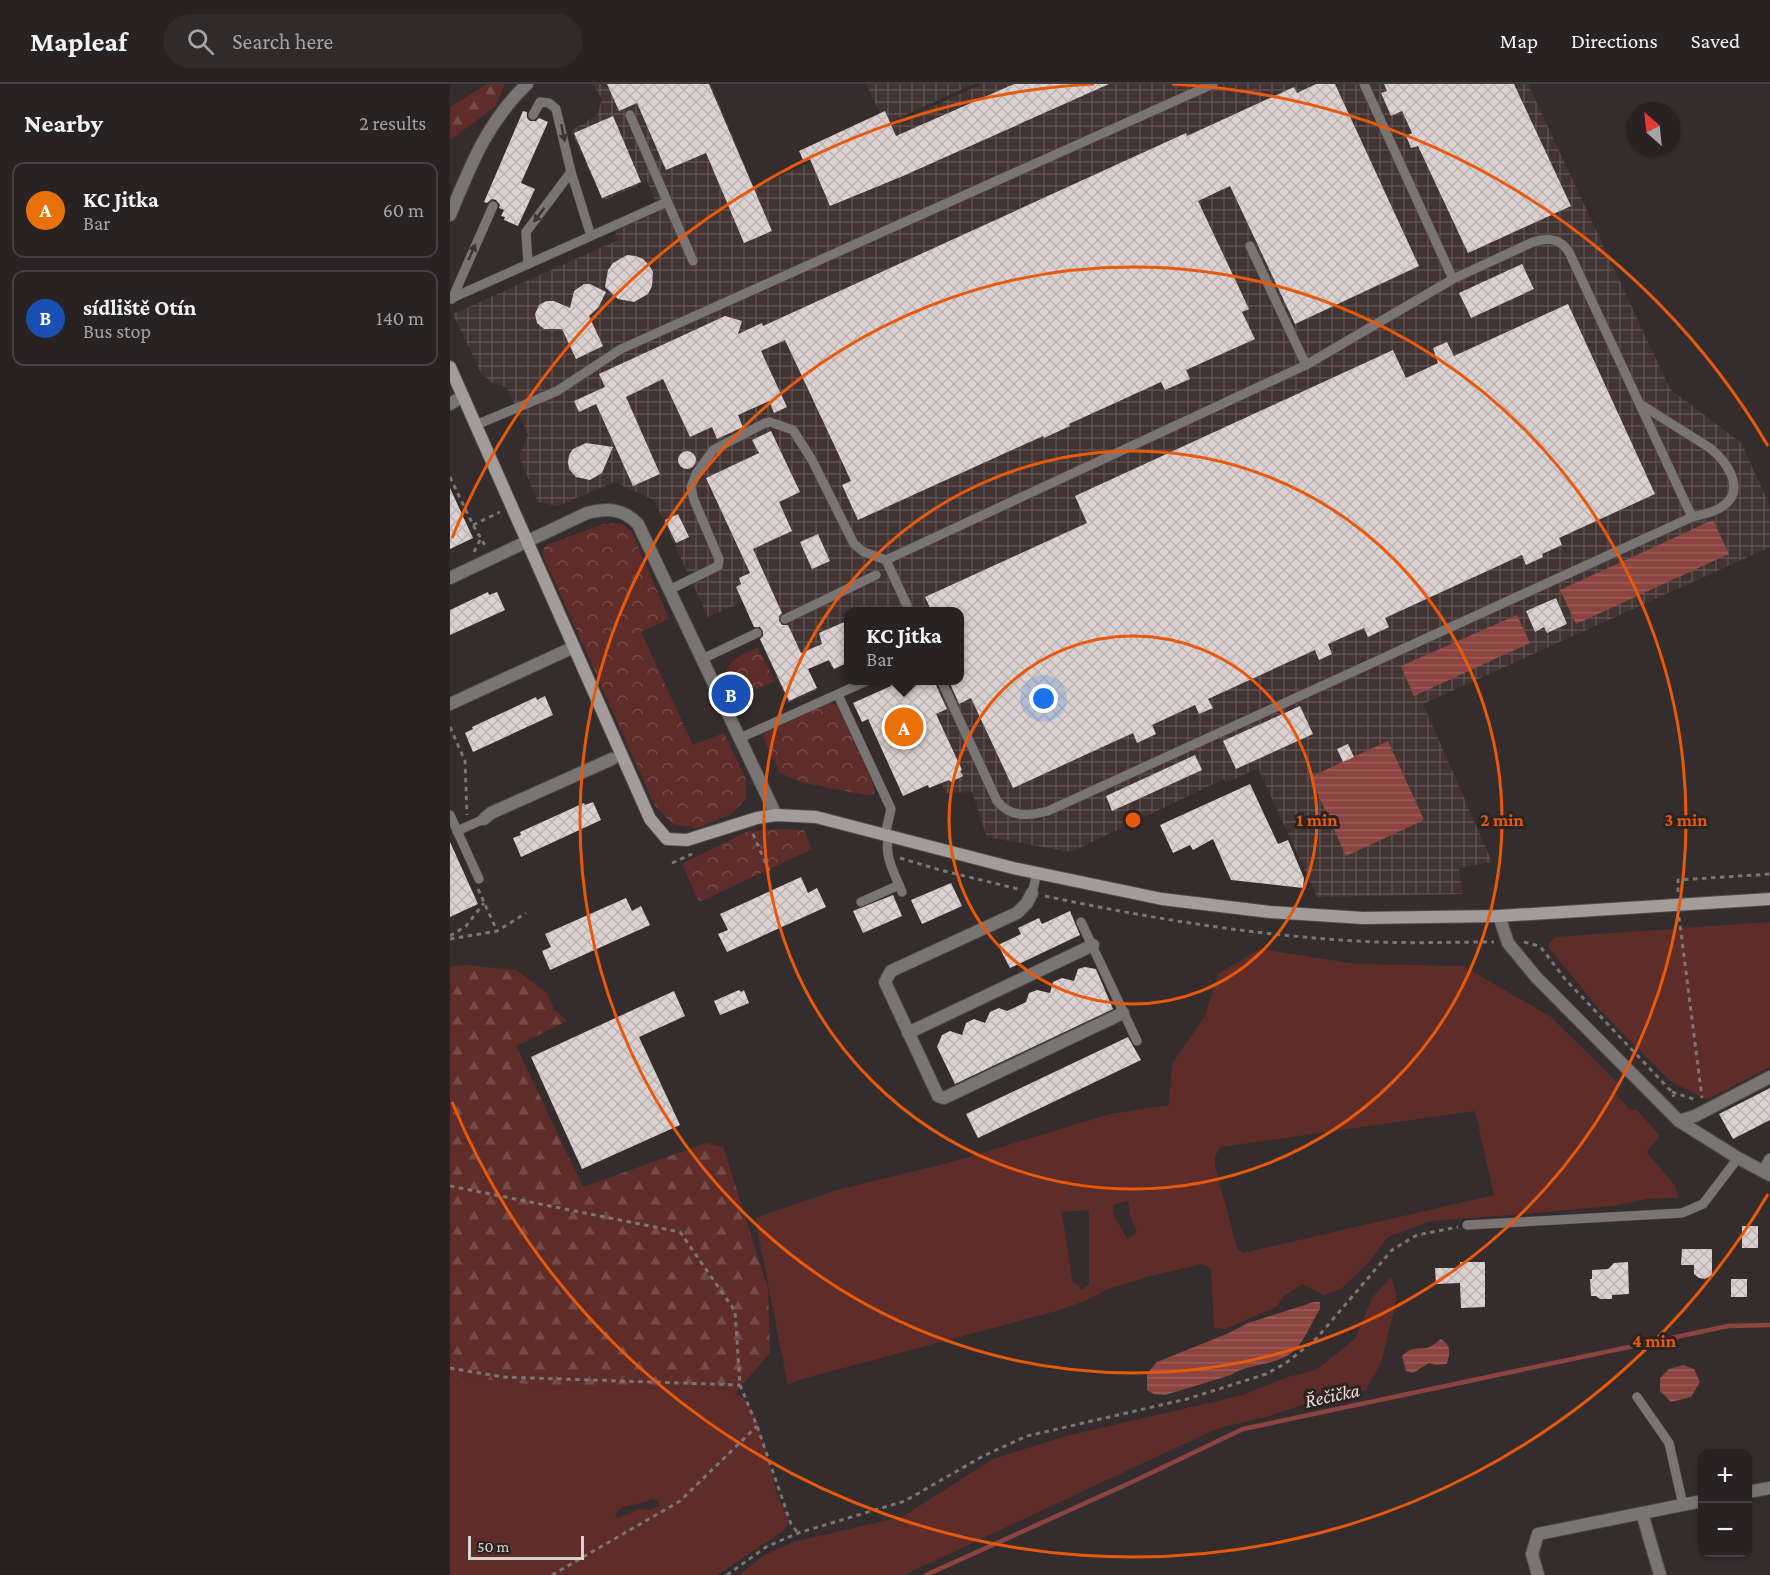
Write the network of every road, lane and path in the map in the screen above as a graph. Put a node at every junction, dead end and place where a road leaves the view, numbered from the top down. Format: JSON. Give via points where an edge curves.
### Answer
{"nodes":[{"id":1,"x":527,"y":84,"type":"edge"},
{"id":2,"x":1213,"y":84,"type":"edge"},
{"id":3,"x":1364,"y":84,"type":"edge"},
{"id":4,"x":533,"y":115,"type":"dead end"},
{"id":5,"x":630,"y":115,"type":"dead end"},
{"id":6,"x":571,"y":172,"type":"junction"},
{"id":7,"x":667,"y":202,"type":"junction"},
{"id":8,"x":493,"y":206,"type":"dead end"},
{"id":9,"x":450,"y":214,"type":"edge"},
{"id":10,"x":591,"y":236,"type":"junction"},
{"id":11,"x":1250,"y":246,"type":"dead end"},
{"id":12,"x":693,"y":261,"type":"dead end"},
{"id":13,"x":528,"y":264,"type":"junction"},
{"id":14,"x":1453,"y":279,"type":"junction"},
{"id":15,"x":451,"y":299,"type":"edge"},
{"id":16,"x":1306,"y":364,"type":"junction"},
{"id":17,"x":450,"y":367,"type":"edge"},
{"id":18,"x":463,"y":396,"type":"junction"},
{"id":19,"x":1639,"y":403,"type":"junction"},
{"id":20,"x":450,"y":404,"type":"edge"},
{"id":21,"x":476,"y":425,"type":"junction"},
{"id":22,"x":450,"y":477,"type":"edge"},
{"id":23,"x":500,"y":512,"type":"dead end"},
{"id":24,"x":1692,"y":517,"type":"junction"},
{"id":25,"x":473,"y":525,"type":"junction"},
{"id":26,"x":481,"y":538,"type":"dead end"},
{"id":27,"x":527,"y":543,"type":"junction"},
{"id":28,"x":886,"y":560,"type":"junction"},
{"id":29,"x":876,"y":575,"type":"dead end"},
{"id":30,"x":450,"y":578,"type":"edge"},
{"id":31,"x":669,"y":590,"type":"junction"},
{"id":32,"x":908,"y":607,"type":"edge"},
{"id":33,"x":785,"y":619,"type":"dead end"},
{"id":34,"x":757,"y":633,"type":"dead end"},
{"id":35,"x":574,"y":647,"type":"junction"},
{"id":36,"x":702,"y":659,"type":"junction"},
{"id":37,"x":861,"y":685,"type":"edge"},
{"id":38,"x":943,"y":685,"type":"edge"},
{"id":39,"x":838,"y":695,"type":"junction"},
{"id":40,"x":450,"y":704,"type":"edge"},
{"id":41,"x":450,"y":727,"type":"edge"},
{"id":42,"x":740,"y":738,"type":"junction"},
{"id":43,"x":616,"y":756,"type":"junction"},
{"id":44,"x":450,"y":815,"type":"edge"},
{"id":45,"x":777,"y":815,"type":"junction"},
{"id":46,"x":484,"y":819,"type":"joint"},
{"id":47,"x":468,"y":826,"type":"junction"},
{"id":48,"x":750,"y":827,"type":"dead end"},
{"id":49,"x":457,"y":831,"type":"junction"},
{"id":50,"x":887,"y":836,"type":"junction"},
{"id":51,"x":887,"y":854,"type":"junction"},
{"id":52,"x":770,"y":873,"type":"dead end"},
{"id":53,"x":1037,"y":873,"type":"junction"},
{"id":54,"x":1770,"y":874,"type":"edge"},
{"id":55,"x":479,"y":879,"type":"dead end"},
{"id":56,"x":1032,"y":893,"type":"junction"},
{"id":57,"x":1770,"y":899,"type":"edge"},
{"id":58,"x":861,"y":902,"type":"dead end"},
{"id":59,"x":1678,"y":905,"type":"junction"},
{"id":60,"x":526,"y":913,"type":"dead end"},
{"id":61,"x":1499,"y":916,"type":"junction"},
{"id":62,"x":1082,"y":922,"type":"dead end"},
{"id":63,"x":497,"y":931,"type":"junction"},
{"id":64,"x":450,"y":937,"type":"edge"},
{"id":65,"x":1508,"y":943,"type":"junction"},
{"id":66,"x":1093,"y":945,"type":"junction"},
{"id":67,"x":1123,"y":1014,"type":"junction"},
{"id":68,"x":908,"y":1033,"type":"junction"},
{"id":69,"x":1137,"y":1041,"type":"dead end"},
{"id":70,"x":1770,"y":1077,"type":"edge"},
{"id":71,"x":1679,"y":1121,"type":"junction"},
{"id":72,"x":1737,"y":1158,"type":"junction"},
{"id":73,"x":1770,"y":1160,"type":"edge"},
{"id":74,"x":1767,"y":1174,"type":"edge"},
{"id":75,"x":450,"y":1186,"type":"edge"},
{"id":76,"x":1467,"y":1225,"type":"joint"},
{"id":77,"x":450,"y":1368,"type":"edge"},
{"id":78,"x":740,"y":1385,"type":"junction"},
{"id":79,"x":1637,"y":1397,"type":"dead end"},
{"id":80,"x":757,"y":1426,"type":"junction"},
{"id":81,"x":1770,"y":1488,"type":"edge"},
{"id":82,"x":1752,"y":1491,"type":"edge"},
{"id":83,"x":1698,"y":1502,"type":"edge"},
{"id":84,"x":1683,"y":1505,"type":"junction"},
{"id":85,"x":1642,"y":1514,"type":"junction"},
{"id":86,"x":798,"y":1533,"type":"junction"},
{"id":87,"x":552,"y":1575,"type":"edge"},
{"id":88,"x":727,"y":1575,"type":"edge"},
{"id":89,"x":1538,"y":1575,"type":"edge"},
{"id":90,"x":1660,"y":1575,"type":"edge"}],
"edges":[{"from":1,"to":9,"type":"street","via":[[491,125]]},
{"from":2,"to":21,"type":"lane","via":[[621,349],[557,391]]},
{"from":3,"to":14,"type":"lane"},
{"from":4,"to":6,"type":"lane","one_way":true,"via":[[540,102],[556,109]]},
{"from":5,"to":7,"type":"lane"},
{"from":6,"to":10,"type":"lane"},
{"from":6,"to":13,"type":"lane","one_way":true,"via":[[526,232]]},
{"from":7,"to":10,"type":"lane"},
{"from":7,"to":12,"type":"lane"},
{"from":15,"to":8,"type":"lane","one_way":true},
{"from":10,"to":13,"type":"lane"},
{"from":11,"to":16,"type":"lane"},
{"from":13,"to":15,"type":"lane"},
{"from":14,"to":16,"type":"lane"},
{"from":14,"to":19,"type":"lane","via":[[1533,242],[1548,238],[1560,242],[1569,252]]},
{"from":16,"to":28,"type":"lane"},
{"from":17,"to":18,"type":"street"},
{"from":18,"to":20,"type":"street"},
{"from":18,"to":21,"type":"street"},
{"from":19,"to":24,"type":"lane"},
{"from":19,"to":24,"type":"lane","via":[[1710,448],[1731,472],[1734,489],[1728,503]]},
{"from":21,"to":27,"type":"street"},
{"from":22,"to":25,"type":"path"},
{"from":23,"to":25,"type":"path"},
{"from":24,"to":38,"type":"lane","via":[[1036,814],[1015,814],[997,801]]},
{"from":25,"to":26,"type":"path"},
{"from":27,"to":30,"type":"street"},
{"from":27,"to":31,"type":"street","via":[[587,513],[617,510],[638,524]]},
{"from":27,"to":35,"type":"street"},
{"from":28,"to":31,"type":"lane","via":[[854,544],[793,430],[770,422],[713,450],[696,474],[691,487],[694,500],[719,559],[718,566]]},
{"from":28,"to":32,"type":"lane"},
{"from":29,"to":33,"type":"lane"},
{"from":31,"to":36,"type":"street"},
{"from":34,"to":36,"type":"lane"},
{"from":35,"to":40,"type":"street"},
{"from":35,"to":43,"type":"street"},
{"from":36,"to":42,"type":"street"},
{"from":37,"to":39,"type":"lane"},
{"from":39,"to":42,"type":"lane"},
{"from":39,"to":50,"type":"lane","via":[[891,809]]},
{"from":41,"to":47,"type":"path","via":[[465,761]]},
{"from":42,"to":45,"type":"street"},
{"from":43,"to":45,"type":"street","via":[[650,819],[667,839],[687,840],[741,821]]},
{"from":43,"to":46,"type":"street"},
{"from":44,"to":49,"type":"lane"},
{"from":45,"to":50,"type":"street","via":[[816,817]]},
{"from":46,"to":47,"type":"lane"},
{"from":47,"to":49,"type":"lane"},
{"from":48,"to":52,"type":"path"},
{"from":49,"to":55,"type":"lane"},
{"from":50,"to":51,"type":"lane"},
{"from":50,"to":53,"type":"street"},
{"from":51,"to":56,"type":"path"},
{"from":51,"to":58,"type":"lane","via":[[901,889]]},
{"from":53,"to":56,"type":"lane"},
{"from":53,"to":61,"type":"street","via":[[1162,899],[1258,911],[1363,918]]},
{"from":54,"to":59,"type":"path","via":[[1678,880]]},
{"from":56,"to":65,"type":"path","via":[[1151,918],[1281,935],[1359,941]]},
{"from":56,"to":68,"type":"street","via":[[1017,912],[891,971],[885,982]]},
{"from":57,"to":59,"type":"street"},
{"from":59,"to":61,"type":"street"},
{"from":59,"to":65,"type":"path","via":[[1703,1102],[1672,1092],[1565,980],[1539,946]]},
{"from":60,"to":63,"type":"path"},
{"from":61,"to":65,"type":"street"},
{"from":62,"to":66,"type":"lane"},
{"from":63,"to":64,"type":"path"},
{"from":63,"to":64,"type":"path","via":[[484,903],[466,926]]},
{"from":65,"to":71,"type":"street","via":[[1536,977]]},
{"from":66,"to":67,"type":"lane"},
{"from":66,"to":68,"type":"street"},
{"from":67,"to":68,"type":"street","via":[[944,1098],[938,1096]]},
{"from":67,"to":69,"type":"lane"},
{"from":70,"to":71,"type":"street"},
{"from":71,"to":72,"type":"street"},
{"from":72,"to":74,"type":"street"},
{"from":72,"to":76,"type":"lane","via":[[1703,1204],[1682,1213]]},
{"from":73,"to":74,"type":"street"},
{"from":75,"to":78,"type":"path","via":[[680,1232],[735,1311]]},
{"from":76,"to":86,"type":"path","via":[[1417,1235],[1392,1250],[1316,1339],[1266,1374],[1187,1400],[1026,1436],[905,1501]]},
{"from":77,"to":78,"type":"path","via":[[503,1377]]},
{"from":78,"to":80,"type":"path"},
{"from":79,"to":84,"type":"lane","via":[[1669,1443]]},
{"from":80,"to":86,"type":"path","via":[[780,1497]]},
{"from":80,"to":87,"type":"path","via":[[680,1501]]},
{"from":81,"to":82,"type":"street"},
{"from":83,"to":84,"type":"street"},
{"from":84,"to":85,"type":"street"},
{"from":85,"to":89,"type":"street","via":[[1538,1534],[1532,1554]]},
{"from":85,"to":90,"type":"street"},
{"from":86,"to":88,"type":"path","via":[[766,1547]]}]}
